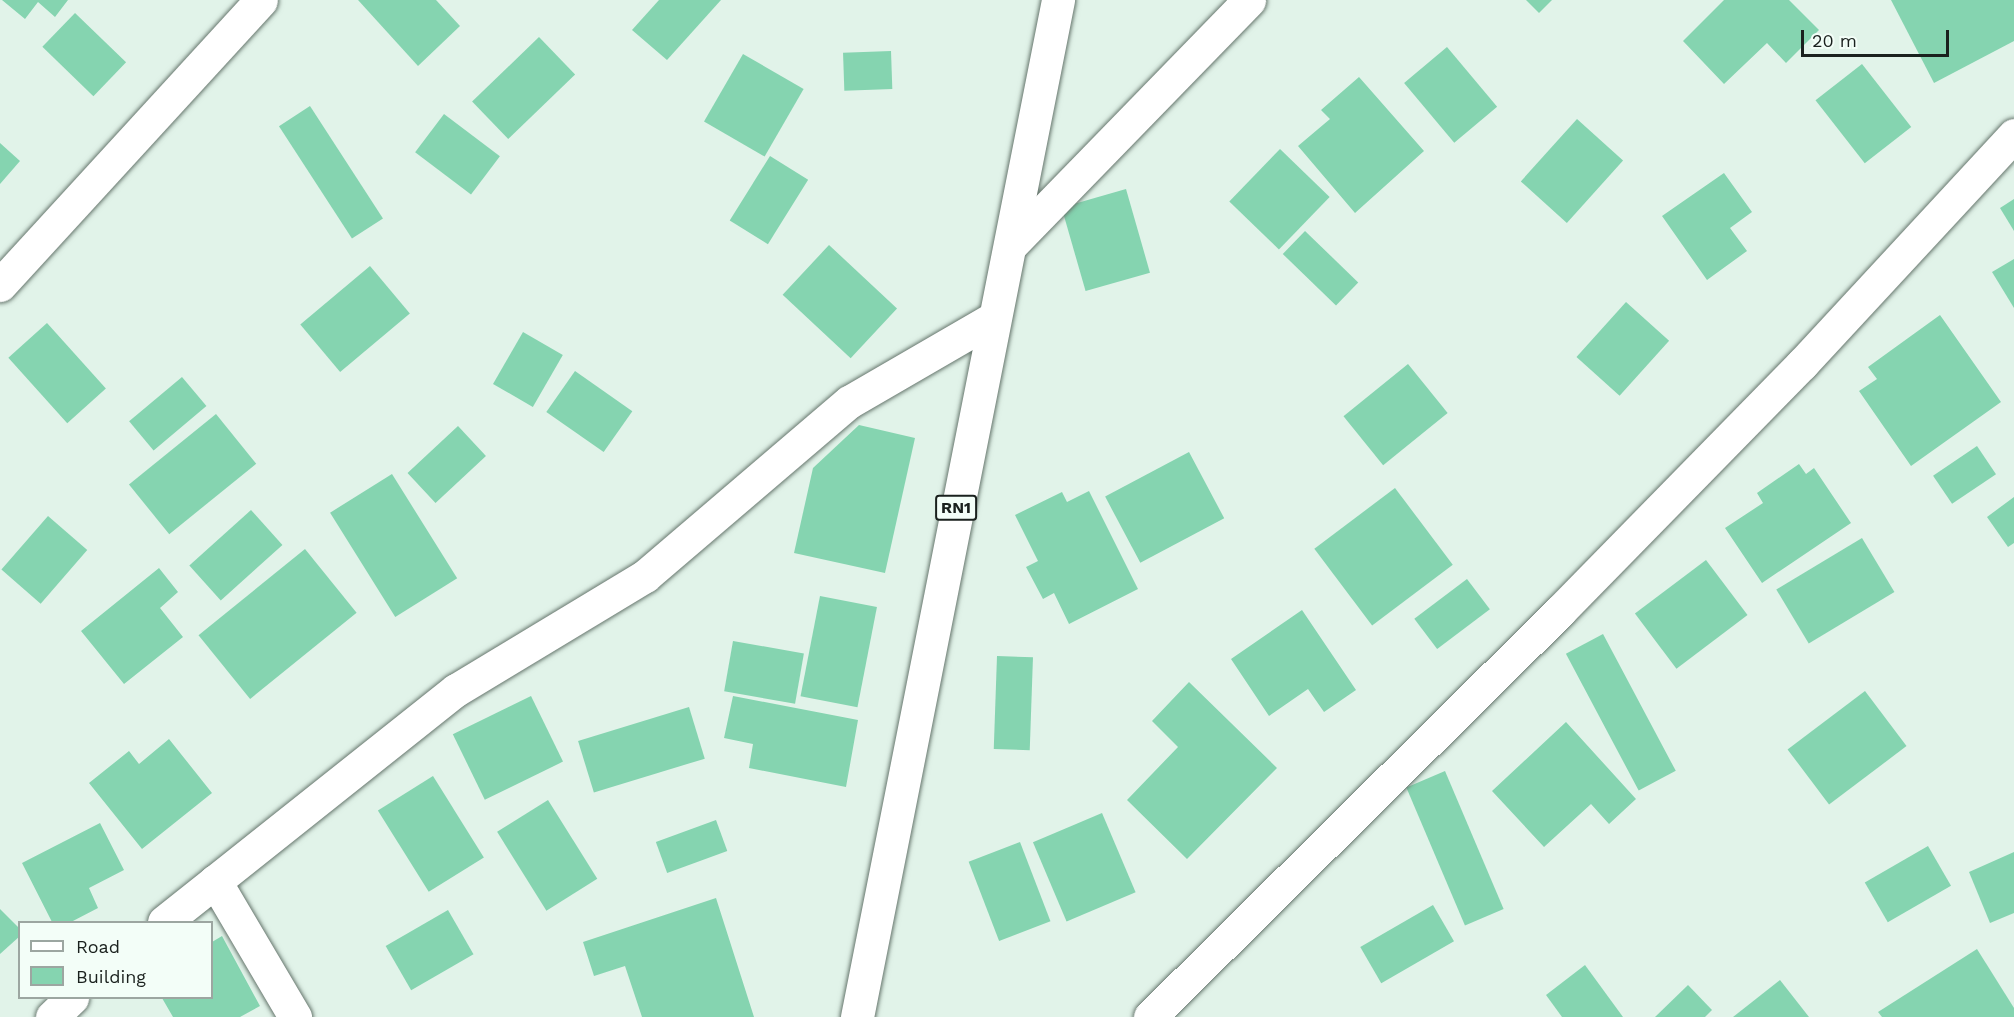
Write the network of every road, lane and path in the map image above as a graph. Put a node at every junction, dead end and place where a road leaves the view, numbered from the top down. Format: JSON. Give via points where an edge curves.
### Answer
{"nodes":[{"id":1,"x":261,"y":0,"type":"edge"},
{"id":2,"x":1058,"y":0,"type":"edge"},
{"id":3,"x":1249,"y":0,"type":"edge"},
{"id":4,"x":2014,"y":135,"type":"edge"},
{"id":5,"x":1012,"y":244,"type":"junction"},
{"id":6,"x":0,"y":285,"type":"edge"},
{"id":7,"x":994,"y":318,"type":"junction"},
{"id":8,"x":215,"y":881,"type":"junction"},
{"id":9,"x":165,"y":921,"type":"edge"},
{"id":10,"x":71,"y":999,"type":"edge"},
{"id":11,"x":1159,"y":1013,"type":"edge"},
{"id":12,"x":52,"y":1017,"type":"edge"},
{"id":13,"x":295,"y":1017,"type":"edge"},
{"id":14,"x":856,"y":1017,"type":"edge"}],
"edges":[{"from":1,"to":6,"type":"main road"},
{"from":2,"to":5,"type":"main road","number":"RN1"},
{"from":3,"to":5,"type":"main road"},
{"from":4,"to":11,"type":"main road","via":[[1802,364]]},
{"from":5,"to":7,"type":"main road","number":"RN1"},
{"from":7,"to":8,"type":"main road","via":[[849,402],[645,576],[456,690]]},
{"from":7,"to":14,"type":"main road","number":"RN1"},
{"from":8,"to":9,"type":"main road"},
{"from":8,"to":13,"type":"main road"},
{"from":10,"to":12,"type":"main road"}]}
